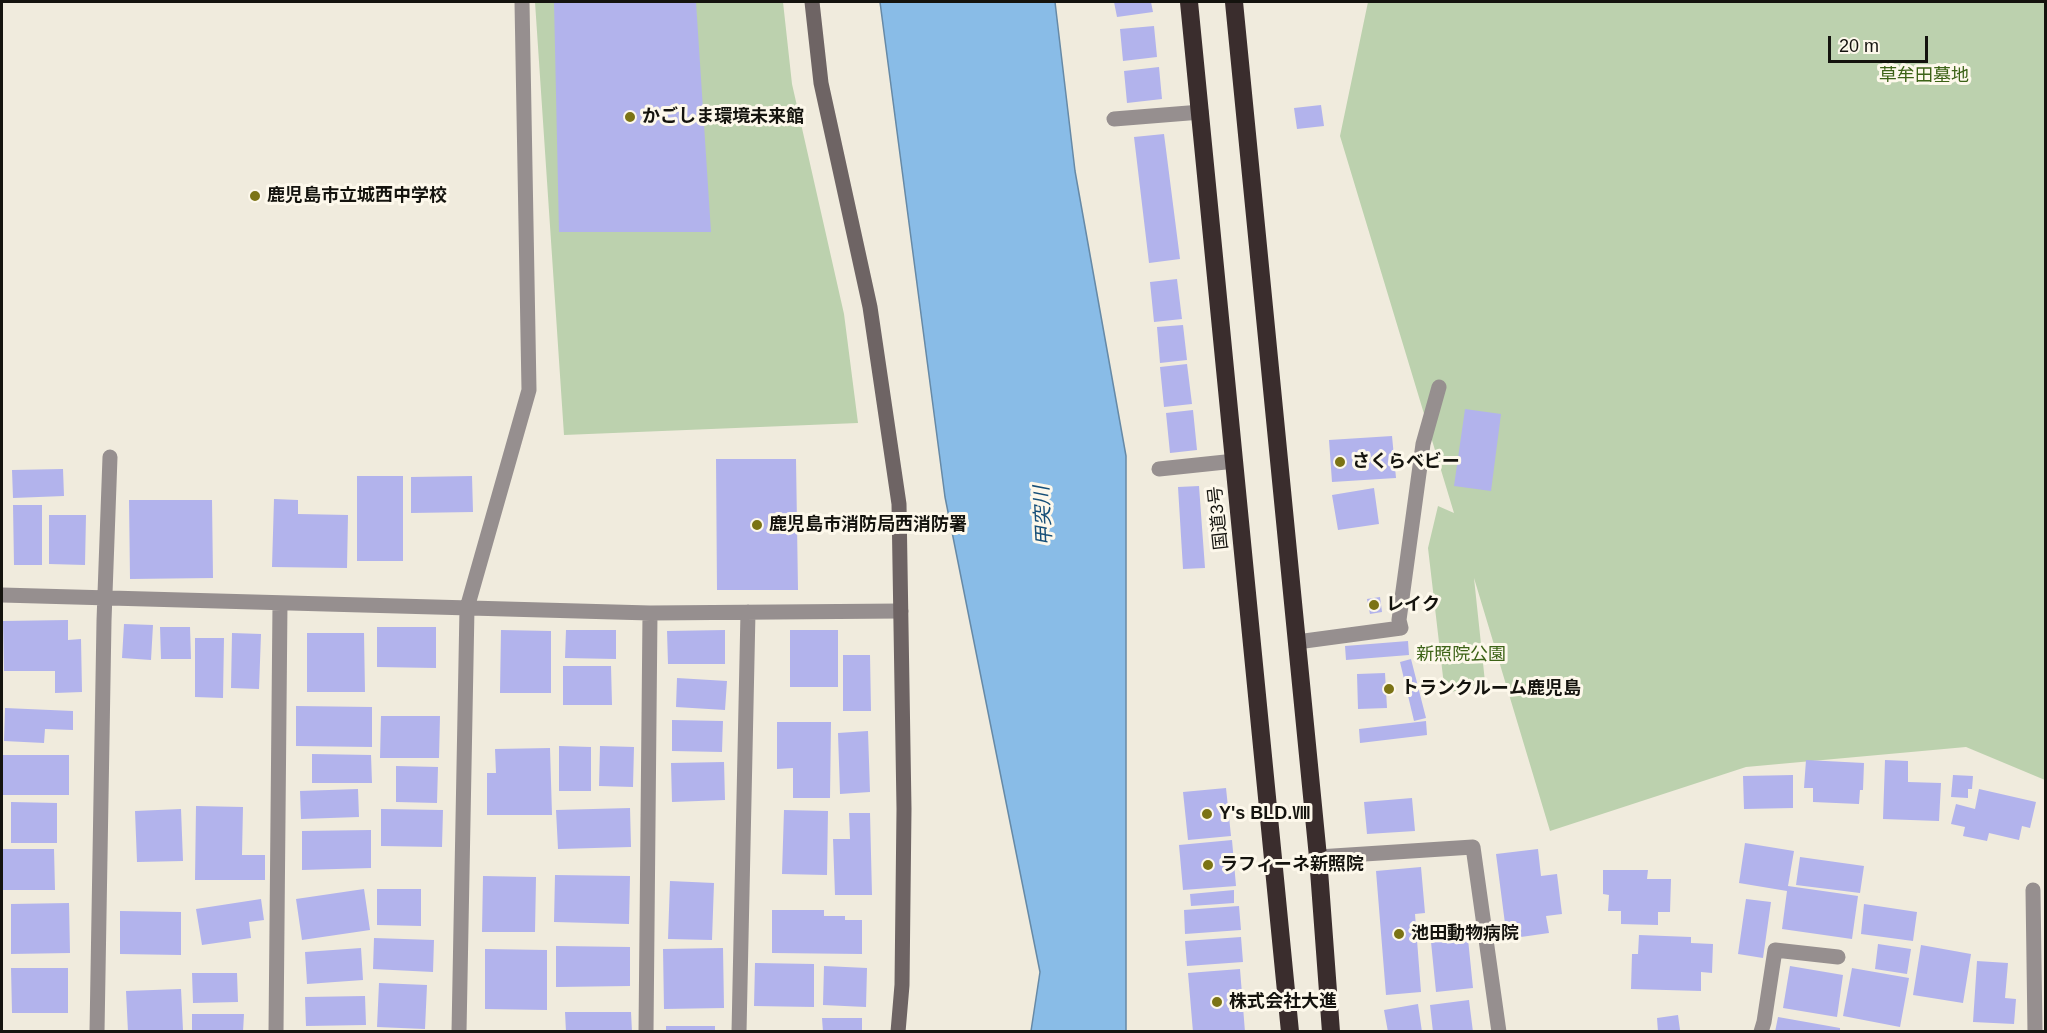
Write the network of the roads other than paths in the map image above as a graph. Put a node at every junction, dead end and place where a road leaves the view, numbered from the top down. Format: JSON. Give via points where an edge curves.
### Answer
{"nodes":[{"id":1,"x":522,"y":2,"type":"edge"},
{"id":2,"x":812,"y":2,"type":"edge"},
{"id":3,"x":1189,"y":2,"type":"edge"},
{"id":4,"x":1234,"y":2,"type":"edge"},
{"id":5,"x":1201,"y":112,"type":"junction"},
{"id":6,"x":1114,"y":118,"type":"dead end"},
{"id":7,"x":1439,"y":387,"type":"dead end"},
{"id":8,"x":110,"y":457,"type":"dead end"},
{"id":9,"x":1235,"y":461,"type":"junction"},
{"id":10,"x":1159,"y":469,"type":"dead end"},
{"id":11,"x":2,"y":595,"type":"edge"},
{"id":12,"x":105,"y":596,"type":"junction"},
{"id":13,"x":280,"y":603,"type":"junction"},
{"id":14,"x":467,"y":608,"type":"junction"},
{"id":15,"x":901,"y":611,"type":"junction"},
{"id":16,"x":651,"y":612,"type":"junction"},
{"id":17,"x":748,"y":612,"type":"junction"},
{"id":18,"x":1298,"y":642,"type":"junction"},
{"id":19,"x":1318,"y":857,"type":"junction"},
{"id":20,"x":2033,"y":890,"type":"dead end"},
{"id":21,"x":1838,"y":957,"type":"dead end"},
{"id":22,"x":96,"y":1032,"type":"edge"},
{"id":23,"x":276,"y":1032,"type":"edge"},
{"id":24,"x":459,"y":1032,"type":"edge"},
{"id":25,"x":646,"y":1032,"type":"edge"},
{"id":26,"x":739,"y":1032,"type":"edge"},
{"id":27,"x":898,"y":1032,"type":"edge"},
{"id":28,"x":1290,"y":1032,"type":"edge"},
{"id":29,"x":1331,"y":1032,"type":"edge"},
{"id":30,"x":1499,"y":1032,"type":"edge"},
{"id":31,"x":1761,"y":1032,"type":"edge"},
{"id":32,"x":2035,"y":1032,"type":"edge"}],
"edges":[{"from":1,"to":14,"type":"street","via":[[529,390]]},
{"from":2,"to":15,"type":"street","via":[[821,83],[870,307],[888,426],[898,504]]},
{"from":3,"to":5,"type":"highway","name":"国道3号"},
{"from":4,"to":18,"type":"highway"},
{"from":5,"to":6,"type":"street"},
{"from":5,"to":9,"type":"highway","name":"国道3号"},
{"from":7,"to":18,"type":"street","via":[[1423,444],[1401,628]]},
{"from":8,"to":12,"type":"street"},
{"from":9,"to":10,"type":"street"},
{"from":9,"to":28,"type":"highway","name":"国道3号"},
{"from":11,"to":12,"type":"street"},
{"from":12,"to":13,"type":"street"},
{"from":12,"to":22,"type":"street"},
{"from":13,"to":14,"type":"street"},
{"from":13,"to":23,"type":"street"},
{"from":14,"to":16,"type":"street"},
{"from":14,"to":24,"type":"street"},
{"from":15,"to":17,"type":"street"},
{"from":15,"to":27,"type":"street","via":[[904,809]]},
{"from":16,"to":17,"type":"street"},
{"from":16,"to":25,"type":"street"},
{"from":17,"to":26,"type":"street"},
{"from":18,"to":19,"type":"highway"},
{"from":19,"to":29,"type":"highway"},
{"from":19,"to":30,"type":"street","via":[[1473,847]]},
{"from":20,"to":32,"type":"street"},
{"from":21,"to":31,"type":"street","via":[[1775,951]]}]}
